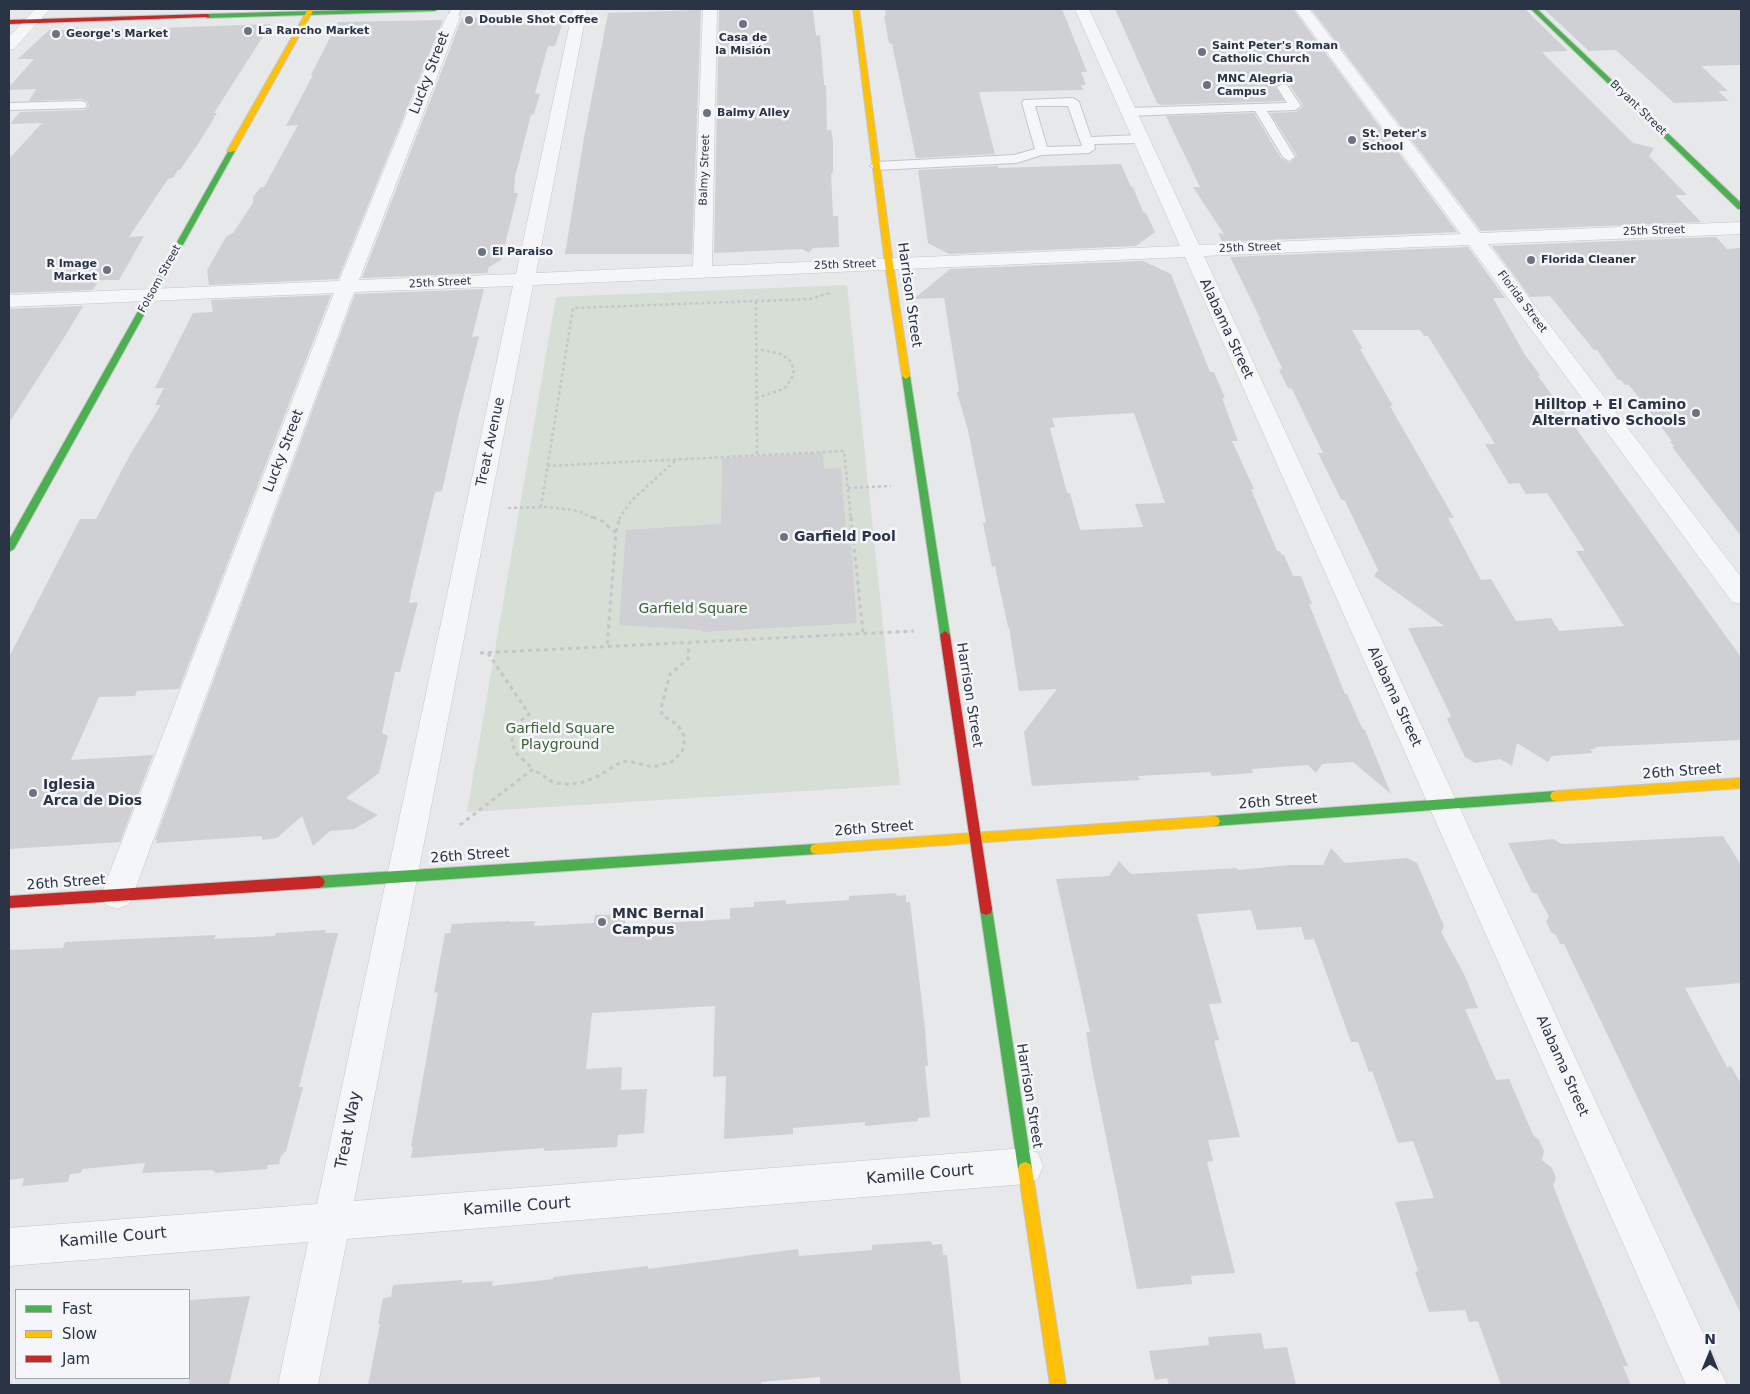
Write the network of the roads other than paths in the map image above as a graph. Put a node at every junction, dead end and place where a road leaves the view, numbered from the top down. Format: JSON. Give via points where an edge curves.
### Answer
{"nodes":[{"id":1,"x":43,"y":9,"type":"edge"},
{"id":2,"x":435,"y":9,"type":"edge"},
{"id":3,"x":580,"y":9,"type":"edge"},
{"id":4,"x":710,"y":9,"type":"edge"},
{"id":5,"x":856,"y":9,"type":"edge"},
{"id":6,"x":1082,"y":9,"type":"edge"},
{"id":7,"x":1302,"y":9,"type":"edge"},
{"id":8,"x":1534,"y":9,"type":"edge"},
{"id":9,"x":310,"y":11,"type":"edge"},
{"id":10,"x":454,"y":13,"type":"edge"},
{"id":11,"x":31,"y":21,"type":"junction"},
{"id":12,"x":9,"y":22,"type":"edge"},
{"id":13,"x":9,"y":46,"type":"edge"},
{"id":14,"x":1284,"y":87,"type":"dead end"},
{"id":15,"x":81,"y":105,"type":"dead end"},
{"id":16,"x":9,"y":107,"type":"edge"},
{"id":17,"x":1259,"y":107,"type":"junction"},
{"id":18,"x":1128,"y":112,"type":"junction"},
{"id":19,"x":1140,"y":139,"type":"junction"},
{"id":20,"x":1086,"y":141,"type":"junction"},
{"id":21,"x":1042,"y":151,"type":"junction"},
{"id":22,"x":1289,"y":157,"type":"dead end"},
{"id":23,"x":876,"y":166,"type":"junction"},
{"id":24,"x":1741,"y":207,"type":"edge"},
{"id":25,"x":1741,"y":228,"type":"edge"},
{"id":26,"x":1474,"y":239,"type":"junction"},
{"id":27,"x":1191,"y":251,"type":"junction"},
{"id":28,"x":889,"y":264,"type":"junction"},
{"id":29,"x":702,"y":272,"type":"junction"},
{"id":30,"x":524,"y":279,"type":"junction"},
{"id":31,"x":346,"y":287,"type":"junction"},
{"id":32,"x":151,"y":295,"type":"junction"},
{"id":33,"x":9,"y":301,"type":"edge"},
{"id":34,"x":9,"y":549,"type":"edge"},
{"id":35,"x":1741,"y":595,"type":"edge"},
{"id":36,"x":1741,"y":783,"type":"edge"},
{"id":37,"x":1444,"y":805,"type":"junction"},
{"id":38,"x":975,"y":838,"type":"junction"},
{"id":39,"x":402,"y":876,"type":"junction"},
{"id":40,"x":117,"y":895,"type":"junction"},
{"id":41,"x":9,"y":902,"type":"edge"},
{"id":42,"x":1025,"y":1166,"type":"junction"},
{"id":43,"x":331,"y":1221,"type":"junction"},
{"id":44,"x":9,"y":1247,"type":"edge"},
{"id":45,"x":298,"y":1385,"type":"edge"},
{"id":46,"x":1058,"y":1385,"type":"edge"},
{"id":47,"x":1707,"y":1385,"type":"edge"}],
"edges":[{"from":1,"to":11,"type":"street"},
{"from":2,"to":9,"type":"street"},
{"from":3,"to":30,"type":"street","name":"Treat Avenue"},
{"from":4,"to":29,"type":"street","name":"Balmy Street"},
{"from":5,"to":23,"type":"street","name":"Harrison Street"},
{"from":6,"to":18,"type":"street","name":"Alabama Street"},
{"from":7,"to":26,"type":"street","name":"Florida Street"},
{"from":8,"to":24,"type":"street","name":"Bryant Street"},
{"from":9,"to":11,"type":"street"},
{"from":9,"to":32,"type":"street","name":"Folsom Street"},
{"from":10,"to":31,"type":"street","name":"Lucky Street"},
{"from":11,"to":12,"type":"street"},
{"from":11,"to":13,"type":"street"},
{"from":14,"to":17,"type":"lane","via":[[1295,106]]},
{"from":15,"to":16,"type":"lane"},
{"from":17,"to":18,"type":"lane"},
{"from":17,"to":22,"type":"lane"},
{"from":18,"to":19,"type":"street","name":"Alabama Street"},
{"from":19,"to":20,"type":"lane"},
{"from":19,"to":27,"type":"street","name":"Alabama Street"},
{"from":20,"to":21,"type":"lane","via":[[1089,149]]},
{"from":20,"to":21,"type":"lane","via":[[1073,102],[1028,103]]},
{"from":21,"to":23,"type":"lane","via":[[1016,159]]},
{"from":23,"to":28,"type":"street","name":"Harrison Street"},
{"from":25,"to":26,"type":"street","name":"25th Street"},
{"from":26,"to":27,"type":"street","name":"25th Street"},
{"from":26,"to":35,"type":"street","name":"Florida Street"},
{"from":27,"to":28,"type":"street","name":"25th Street"},
{"from":27,"to":37,"type":"street","name":"Alabama Street"},
{"from":28,"to":29,"type":"street","name":"25th Street"},
{"from":28,"to":38,"type":"street","name":"Harrison Street"},
{"from":29,"to":30,"type":"street","name":"25th Street"},
{"from":30,"to":31,"type":"street","name":"25th Street"},
{"from":30,"to":39,"type":"street","name":"Treat Avenue"},
{"from":31,"to":32,"type":"street","name":"25th Street"},
{"from":31,"to":40,"type":"street","name":"Lucky Street"},
{"from":32,"to":33,"type":"street","name":"25th Street"},
{"from":32,"to":34,"type":"street","name":"Folsom Street"},
{"from":36,"to":37,"type":"street","name":"26th Street"},
{"from":37,"to":38,"type":"street","name":"26th Street"},
{"from":37,"to":47,"type":"street","name":"Alabama Street"},
{"from":38,"to":39,"type":"street","name":"26th Street"},
{"from":38,"to":42,"type":"street","name":"Harrison Street"},
{"from":39,"to":40,"type":"street","name":"26th Street"},
{"from":39,"to":43,"type":"street","name":"Treat Way"},
{"from":40,"to":41,"type":"street","name":"26th Street"},
{"from":42,"to":43,"type":"street","name":"Kamille Court"},
{"from":42,"to":46,"type":"street","name":"Harrison Street"},
{"from":43,"to":44,"type":"street","name":"Kamille Court"},
{"from":43,"to":45,"type":"street","name":"Treat Way"}]}
